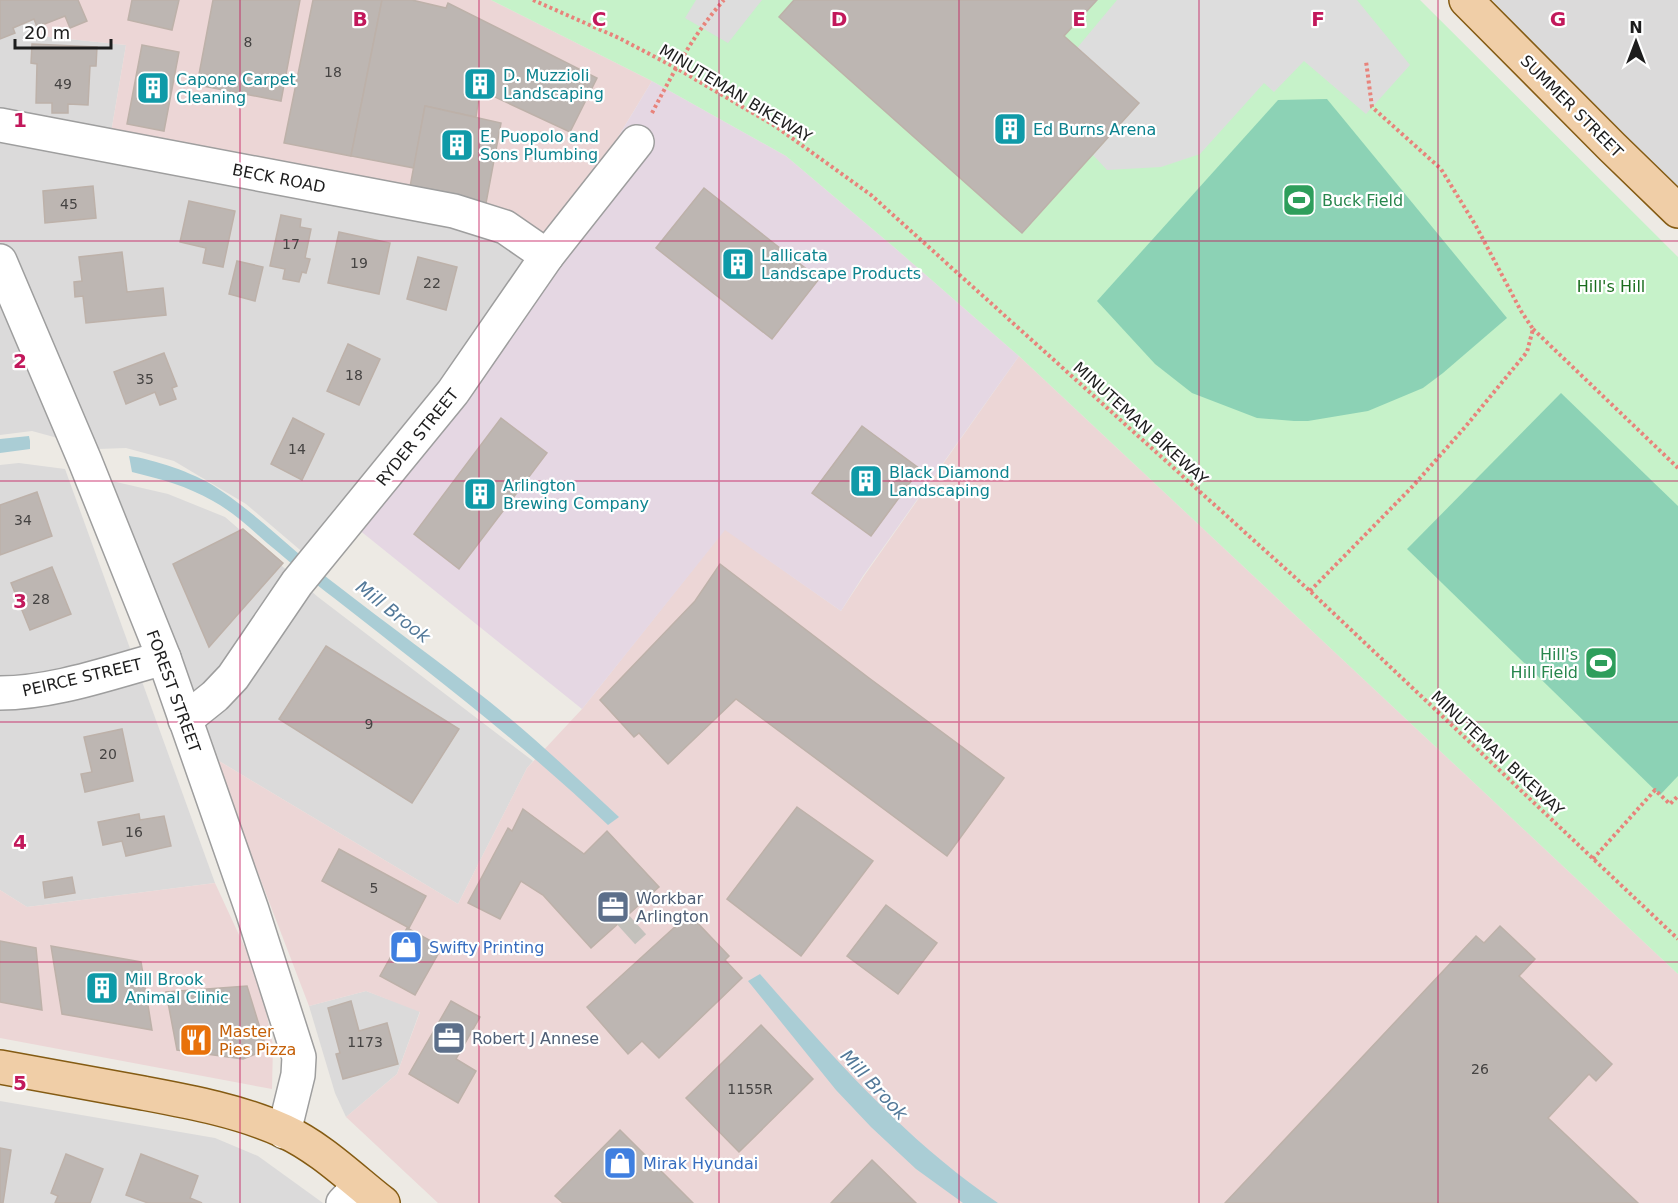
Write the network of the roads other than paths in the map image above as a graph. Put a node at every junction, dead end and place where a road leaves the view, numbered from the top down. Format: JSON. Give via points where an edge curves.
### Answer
{"nodes":[{"id":1,"x":1466,"y":0,"type":"edge"},
{"id":2,"x":0,"y":125,"type":"edge"},
{"id":3,"x":637,"y":142,"type":"road end"},
{"id":4,"x":1678,"y":211,"type":"edge"},
{"id":5,"x":547,"y":256,"type":"junction"},
{"id":6,"x":0,"y":261,"type":"edge"},
{"id":7,"x":164,"y":658,"type":"junction"},
{"id":8,"x":0,"y":693,"type":"edge"},
{"id":9,"x":184,"y":720,"type":"junction"},
{"id":10,"x":0,"y":1067,"type":"edge"},
{"id":11,"x":284,"y":1132,"type":"junction"},
{"id":12,"x":362,"y":1197,"type":"edge"}],
"edges":[{"from":1,"to":4,"type":"main road","name":"SUMMER STREET"},
{"from":2,"to":5,"type":"street","name":"BECK ROAD","via":[[454,211],[505,227]]},
{"from":3,"to":5,"type":"street","name":"RYDER STREET"},
{"from":5,"to":9,"type":"street","name":"RYDER STREET","via":[[453,392],[297,583],[233,677]]},
{"from":6,"to":7,"type":"street","name":"FOREST STREET"},
{"from":7,"to":8,"type":"street","name":"PEIRCE STREET","via":[[63,685]]},
{"from":7,"to":9,"type":"street","name":"FOREST STREET"},
{"from":9,"to":11,"type":"street","name":"FOREST STREET","via":[[298,1053],[299,1071]]},
{"from":10,"to":11,"type":"main road","via":[[198,1103]]},
{"from":11,"to":12,"type":"main road","via":[[335,1164]]}]}
